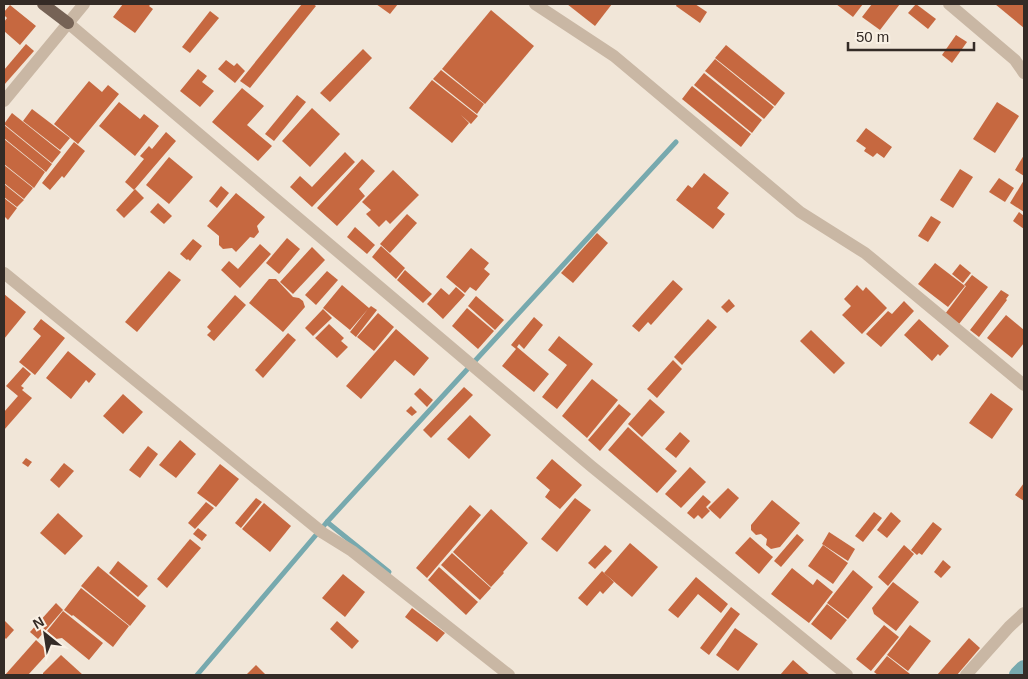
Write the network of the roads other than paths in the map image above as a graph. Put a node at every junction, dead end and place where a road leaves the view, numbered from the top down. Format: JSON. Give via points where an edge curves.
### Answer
{"nodes":[{"id":1,"x":44,"y":4,"type":"edge"},
{"id":2,"x":84,"y":4,"type":"edge"},
{"id":3,"x":535,"y":4,"type":"edge"},
{"id":4,"x":949,"y":4,"type":"edge"},
{"id":5,"x":68,"y":24,"type":"junction"},
{"id":6,"x":1024,"y":73,"type":"edge"},
{"id":7,"x":4,"y":101,"type":"edge"},
{"id":8,"x":4,"y":273,"type":"edge"},
{"id":9,"x":1024,"y":385,"type":"edge"},
{"id":10,"x":1024,"y":613,"type":"edge"},
{"id":11,"x":509,"y":675,"type":"edge"},
{"id":12,"x":847,"y":675,"type":"edge"},
{"id":13,"x":966,"y":675,"type":"edge"}],
"edges":[{"from":1,"to":5,"type":"main road"},
{"from":2,"to":5,"type":"street"},
{"from":3,"to":9,"type":"street","via":[[614,56],[800,212],[865,253]]},
{"from":4,"to":6,"type":"street","via":[[1014,60]]},
{"from":5,"to":7,"type":"street"},
{"from":5,"to":12,"type":"street","via":[[478,371]]},
{"from":8,"to":11,"type":"street","via":[[323,533],[352,551]]},
{"from":10,"to":13,"type":"street"}]}
